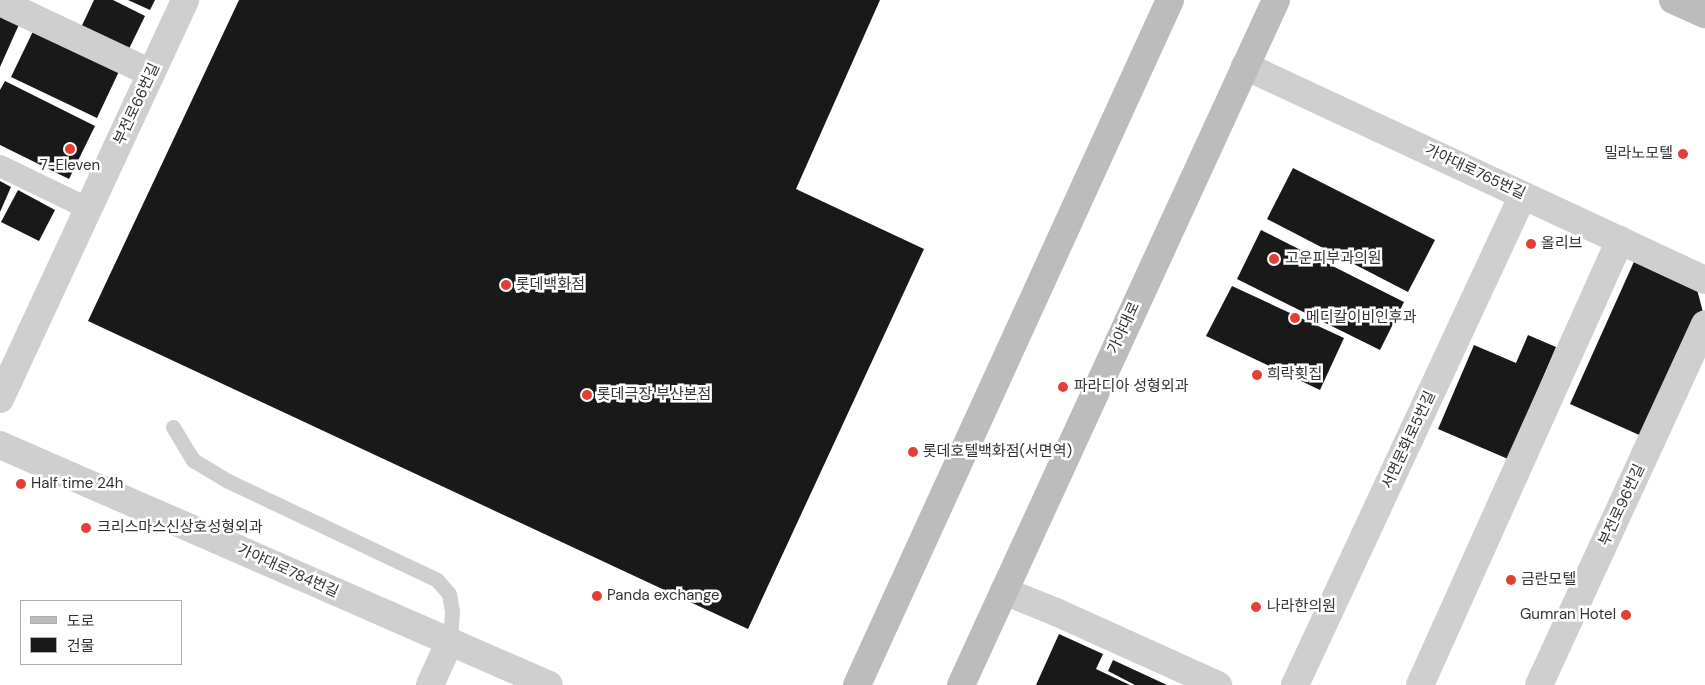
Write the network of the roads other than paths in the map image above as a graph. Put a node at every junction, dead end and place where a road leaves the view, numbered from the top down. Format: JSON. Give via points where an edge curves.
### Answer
{"nodes":[{"id":1,"x":185,"y":0,"type":"edge"},
{"id":2,"x":1170,"y":0,"type":"edge"},
{"id":3,"x":1276,"y":0,"type":"edge"},
{"id":4,"x":1673,"y":0,"type":"edge"},
{"id":5,"x":0,"y":2,"type":"edge"},
{"id":6,"x":1705,"y":14,"type":"edge"},
{"id":7,"x":1245,"y":66,"type":"junction"},
{"id":8,"x":151,"y":73,"type":"junction"},
{"id":9,"x":0,"y":166,"type":"edge"},
{"id":10,"x":1523,"y":195,"type":"junction"},
{"id":11,"x":88,"y":209,"type":"junction"},
{"id":12,"x":1620,"y":240,"type":"junction"},
{"id":13,"x":1705,"y":280,"type":"edge"},
{"id":14,"x":1705,"y":324,"type":"edge"},
{"id":15,"x":8,"y":363,"type":"edge"},
{"id":16,"x":0,"y":399,"type":"edge"},
{"id":17,"x":173,"y":426,"type":"dead end"},
{"id":18,"x":0,"y":445,"type":"edge"},
{"id":19,"x":1004,"y":591,"type":"junction"},
{"id":20,"x":450,"y":641,"type":"junction"},
{"id":21,"x":430,"y":685,"type":"edge"},
{"id":22,"x":549,"y":685,"type":"edge"},
{"id":23,"x":857,"y":685,"type":"edge"},
{"id":24,"x":961,"y":685,"type":"edge"},
{"id":25,"x":1218,"y":685,"type":"edge"},
{"id":26,"x":1295,"y":685,"type":"edge"},
{"id":27,"x":1420,"y":685,"type":"edge"},
{"id":28,"x":1539,"y":685,"type":"edge"}],
"edges":[{"from":1,"to":8,"type":"street","name":"부전로66번길"},
{"from":2,"to":23,"type":"main road"},
{"from":3,"to":7,"type":"main road","name":"가야대로"},
{"from":4,"to":6,"type":"main road"},
{"from":5,"to":8,"type":"street"},
{"from":7,"to":10,"type":"street","name":"가야대로765번길"},
{"from":7,"to":19,"type":"main road","name":"가야대로"},
{"from":8,"to":11,"type":"street","name":"부전로66번길"},
{"from":9,"to":11,"type":"street"},
{"from":10,"to":12,"type":"street","name":"가야대로765번길"},
{"from":10,"to":26,"type":"street","name":"서면문화로5번길"},
{"from":11,"to":15,"type":"street","name":"부전로66번길"},
{"from":12,"to":13,"type":"street","name":"가야대로765번길"},
{"from":12,"to":27,"type":"street"},
{"from":14,"to":28,"type":"street","name":"부전로96번길"},
{"from":15,"to":16,"type":"street","name":"부전로66번길"},
{"from":17,"to":20,"type":"lane","via":[[193,460],[228,481],[437,580],[449,594],[452,611]]},
{"from":18,"to":20,"type":"street","name":"가야대로784번길"},
{"from":19,"to":24,"type":"main road","name":"가야대로"},
{"from":19,"to":25,"type":"street"},
{"from":20,"to":21,"type":"street"},
{"from":20,"to":22,"type":"street","name":"가야대로784번길"}]}
